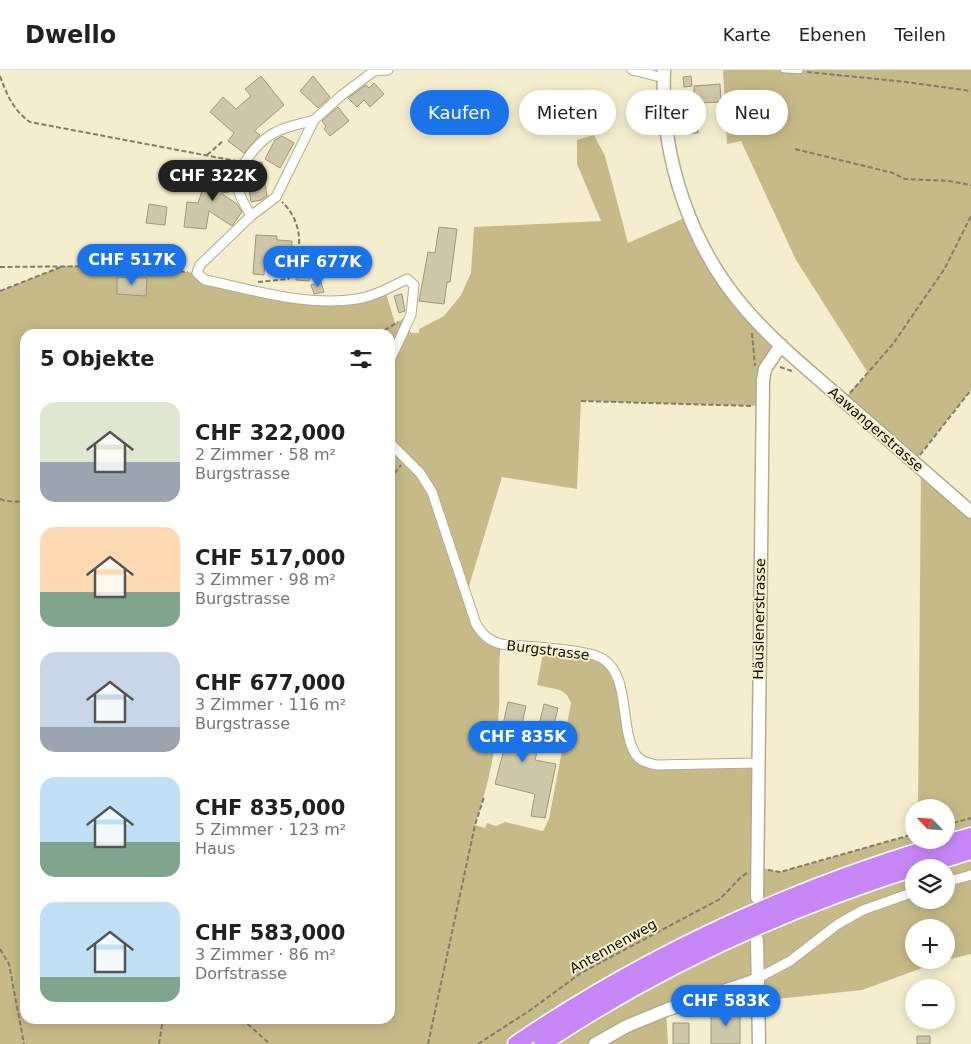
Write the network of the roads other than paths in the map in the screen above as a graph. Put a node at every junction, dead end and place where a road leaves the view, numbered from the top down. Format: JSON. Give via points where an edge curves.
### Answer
{"nodes":[{"id":1,"x":388,"y":70,"type":"edge"},
{"id":2,"x":632,"y":70,"type":"edge"},
{"id":3,"x":782,"y":70,"type":"edge"},
{"id":4,"x":374,"y":71,"type":"edge"},
{"id":5,"x":800,"y":71,"type":"road end"},
{"id":6,"x":664,"y":74,"type":"edge"},
{"id":7,"x":314,"y":120,"type":"junction"},
{"id":8,"x":251,"y":216,"type":"junction"},
{"id":9,"x":781,"y":345,"type":"junction"},
{"id":10,"x":395,"y":350,"type":"edge"},
{"id":11,"x":395,"y":448,"type":"edge"},
{"id":12,"x":971,"y":512,"type":"edge"},
{"id":13,"x":757,"y":763,"type":"junction"},
{"id":14,"x":971,"y":836,"type":"edge"},
{"id":15,"x":971,"y":851,"type":"edge"},
{"id":16,"x":944,"y":859,"type":"edge"},
{"id":17,"x":905,"y":871,"type":"edge"},
{"id":18,"x":971,"y":875,"type":"edge"},
{"id":19,"x":955,"y":879,"type":"edge"},
{"id":20,"x":905,"y":895,"type":"edge"},
{"id":21,"x":757,"y":897,"type":"dead end"},
{"id":22,"x":757,"y":940,"type":"dead end"},
{"id":23,"x":758,"y":978,"type":"junction"},
{"id":24,"x":516,"y":1044,"type":"edge"},
{"id":25,"x":542,"y":1044,"type":"edge"},
{"id":26,"x":595,"y":1044,"type":"edge"},
{"id":27,"x":759,"y":1044,"type":"edge"}],
"edges":[{"from":1,"to":4,"type":"street"},
{"from":2,"to":6,"type":"street"},
{"from":3,"to":5,"type":"lane"},
{"from":4,"to":7,"type":"street"},
{"from":6,"to":9,"type":"street","name":"Aawangerstrasse","via":[[672,156],[689,216],[725,282],[747,312]]},
{"from":7,"to":8,"type":"street","via":[[276,197]]},
{"from":7,"to":8,"type":"street","via":[[277,131],[242,164],[237,189]]},
{"from":8,"to":10,"type":"street","via":[[200,265],[197,273],[205,280],[293,298],[333,302],[385,290],[407,279],[414,285],[411,315]]},
{"from":9,"to":12,"type":"street","name":"Aawangerstrasse"},
{"from":9,"to":13,"type":"street","name":"Häuslenerstrasse","via":[[765,369],[763,380]]},
{"from":11,"to":13,"type":"street","name":"Burgstrasse","via":[[432,492],[482,634],[501,644],[588,652],[603,658],[618,678],[632,745],[637,756],[646,763]]},
{"from":13,"to":21,"type":"street","name":"Häuslenerstrasse"},
{"from":14,"to":24,"type":"highway","via":[[805,890],[692,940],[625,976]]},
{"from":15,"to":16,"type":"highway"},
{"from":17,"to":25,"type":"highway","via":[[821,900],[728,939],[636,986]]},
{"from":18,"to":19,"type":"street"},
{"from":20,"to":23,"type":"street","via":[[863,910],[838,924],[790,961]]},
{"from":22,"to":23,"type":"street"},
{"from":23,"to":26,"type":"street","via":[[666,1010]]},
{"from":23,"to":27,"type":"street"}]}
